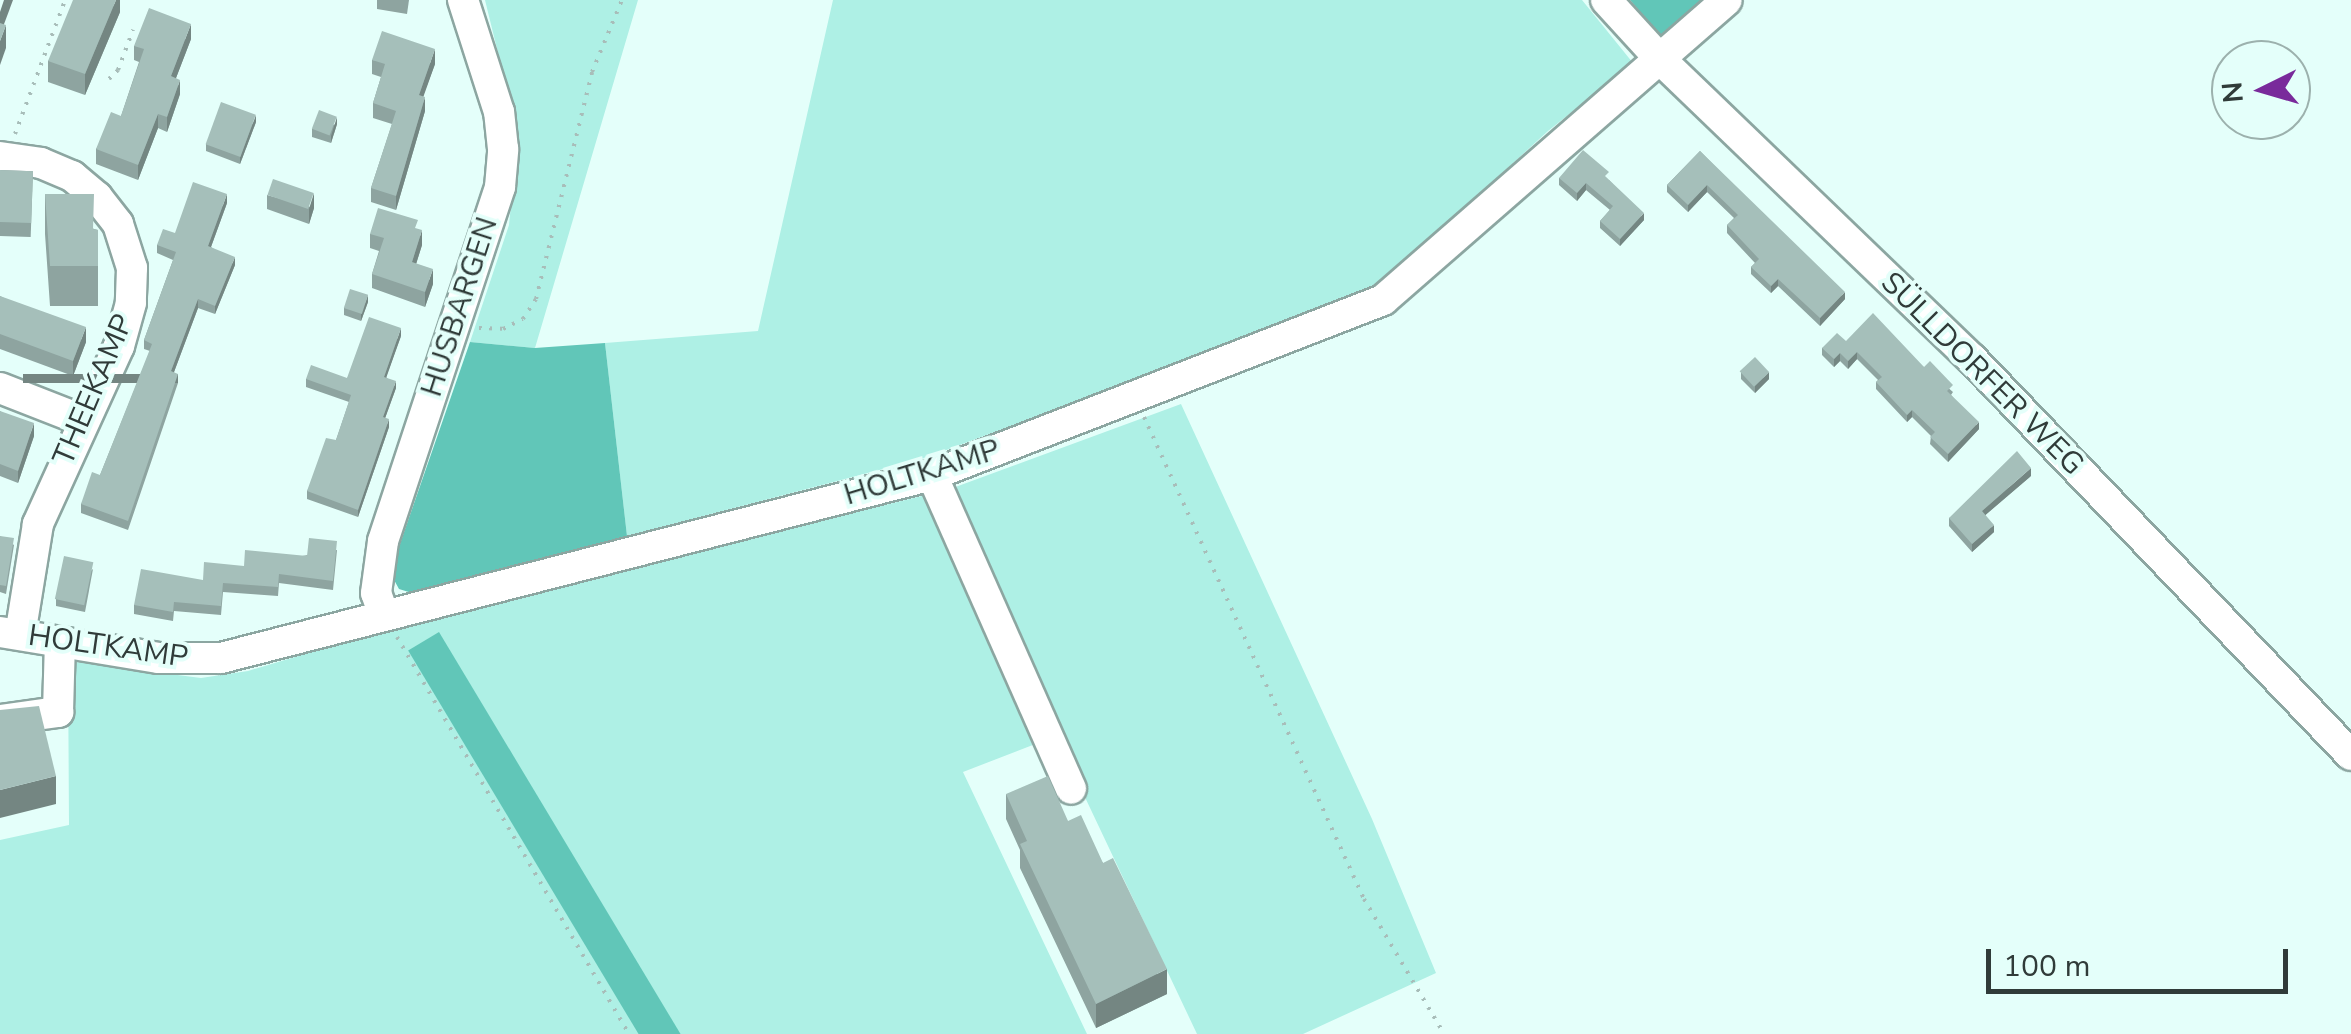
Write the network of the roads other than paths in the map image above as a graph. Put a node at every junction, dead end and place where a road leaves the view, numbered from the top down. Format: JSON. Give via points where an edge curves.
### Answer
{"nodes":[{"id":1,"x":462,"y":0,"type":"edge"},
{"id":2,"x":1606,"y":0,"type":"edge"},
{"id":3,"x":1727,"y":0,"type":"edge"},
{"id":4,"x":1660,"y":58,"type":"junction"},
{"id":5,"x":3,"y":157,"type":"edge"},
{"id":6,"x":0,"y":388,"type":"edge"},
{"id":7,"x":84,"y":421,"type":"junction"},
{"id":8,"x":932,"y":475,"type":"junction"},
{"id":9,"x":383,"y":613,"type":"junction"},
{"id":10,"x":10,"y":634,"type":"edge"},
{"id":11,"x":60,"y":642,"type":"junction"},
{"id":12,"x":0,"y":720,"type":"edge"},
{"id":13,"x":2351,"y":755,"type":"edge"},
{"id":14,"x":1070,"y":789,"type":"dead end"}],
"edges":[{"from":1,"to":9,"type":"street","name":"HUSBARGEN","via":[[490,74],[504,149],[500,186],[380,554],[376,593]]},
{"from":2,"to":4,"type":"street","name":"SÜLLDORFER WEG"},
{"from":3,"to":4,"type":"street","name":"HOLTKAMP"},
{"from":4,"to":8,"type":"street","name":"HOLTKAMP","via":[[1383,300]]},
{"from":4,"to":13,"type":"street","name":"SÜLLDORFER WEG","via":[[1972,359]]},
{"from":5,"to":7,"type":"street","name":"THEEKAMP","via":[[72,176],[108,210],[129,251],[131,303]]},
{"from":6,"to":7,"type":"street"},
{"from":7,"to":10,"type":"street","name":"THEEKAMP","via":[[38,524]]},
{"from":8,"to":9,"type":"street","name":"HOLTKAMP"},
{"from":8,"to":14,"type":"street"},
{"from":9,"to":11,"type":"street","name":"HOLTKAMP","via":[[221,658],[158,658]]},
{"from":10,"to":11,"type":"street","name":"HOLTKAMP"},
{"from":11,"to":12,"type":"street","via":[[58,712]]}]}
